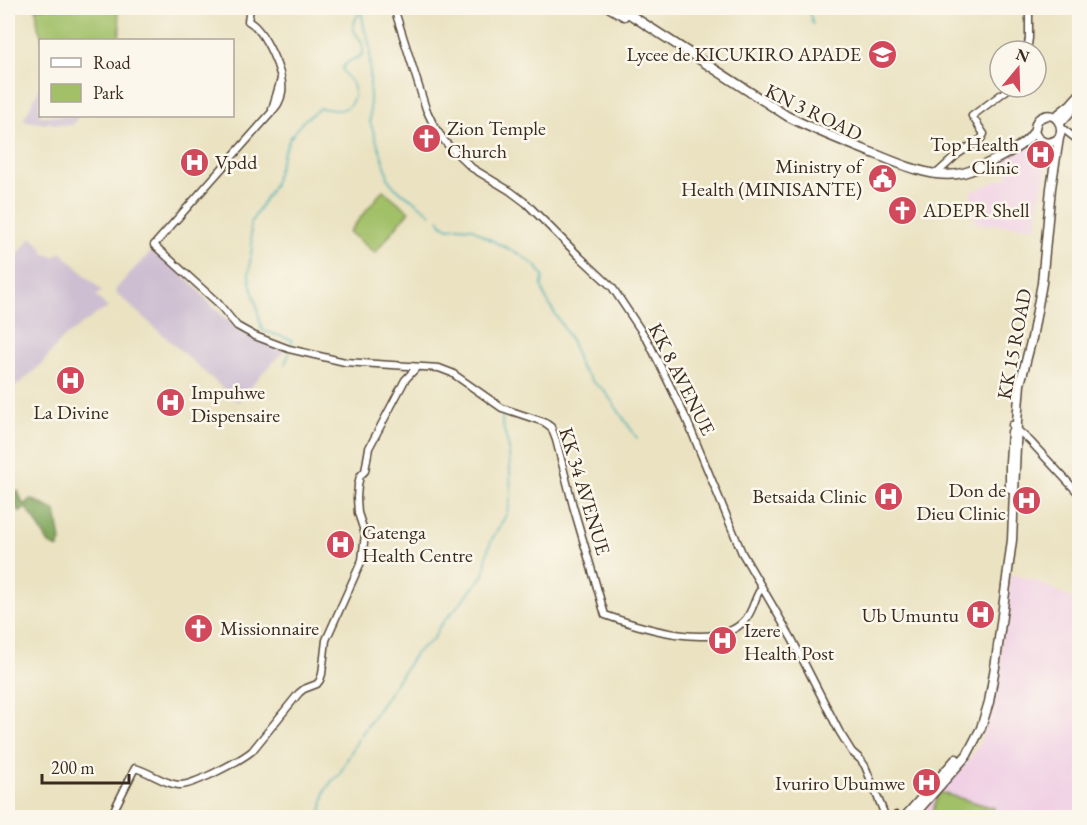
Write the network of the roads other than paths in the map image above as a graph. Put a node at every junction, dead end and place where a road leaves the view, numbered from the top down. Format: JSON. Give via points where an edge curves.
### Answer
{"nodes":[{"id":1,"x":250,"y":8,"type":"edge"},
{"id":2,"x":393,"y":8,"type":"edge"},
{"id":3,"x":610,"y":8,"type":"edge"},
{"id":4,"x":620,"y":8,"type":"edge"},
{"id":5,"x":1029,"y":8,"type":"edge"},
{"id":6,"x":1029,"y":39,"type":"edge"},
{"id":7,"x":1080,"y":94,"type":"edge"},
{"id":8,"x":995,"y":99,"type":"edge"},
{"id":9,"x":1075,"y":104,"type":"edge"},
{"id":10,"x":1047,"y":108,"type":"dead end"},
{"id":11,"x":1059,"y":123,"type":"junction"},
{"id":12,"x":1034,"y":131,"type":"junction"},
{"id":13,"x":1059,"y":138,"type":"junction"},
{"id":14,"x":1080,"y":141,"type":"edge"},
{"id":15,"x":1044,"y":142,"type":"junction"},
{"id":16,"x":1019,"y":147,"type":"junction"},
{"id":17,"x":942,"y":174,"type":"junction"},
{"id":18,"x":409,"y":367,"type":"junction"},
{"id":19,"x":417,"y":367,"type":"junction"},
{"id":20,"x":405,"y":380,"type":"junction"},
{"id":21,"x":1015,"y":428,"type":"junction"},
{"id":22,"x":1080,"y":495,"type":"edge"},
{"id":23,"x":762,"y":587,"type":"junction"},
{"id":24,"x":950,"y":770,"type":"junction"},
{"id":25,"x":922,"y":802,"type":"junction"},
{"id":26,"x":885,"y":815,"type":"edge"},
{"id":27,"x":899,"y":817,"type":"edge"},
{"id":28,"x":110,"y":818,"type":"edge"},
{"id":29,"x":913,"y":818,"type":"edge"}],
"edges":[{"from":1,"to":18,"type":"main road","name":"KK 34 AVENUE","via":[[248,21],[264,40],[283,84],[280,100],[154,245],[218,303],[237,326],[255,336],[345,362]]},
{"from":2,"to":23,"type":"main road","name":"KK 8 AVENUE","via":[[426,109],[446,143],[472,168],[526,203],[612,287],[648,341],[686,418],[742,553]]},
{"from":3,"to":17,"type":"highway","name":"KN 3 ROAD","via":[[785,120],[911,172]]},
{"from":4,"to":17,"type":"highway","name":"KN 3 ROAD","via":[[787,116],[841,141],[917,169]]},
{"from":5,"to":6,"type":"main road"},
{"from":7,"to":9,"type":"highway"},
{"from":8,"to":17,"type":"main road","via":[[972,116],[983,136],[958,154]]},
{"from":9,"to":11,"type":"highway"},
{"from":10,"to":16,"type":"highway","via":[[1032,119]]},
{"from":11,"to":12,"type":"highway","via":[[1046,115],[1039,118]]},
{"from":11,"to":13,"type":"highway"},
{"from":11,"to":14,"type":"main road"},
{"from":12,"to":15,"type":"highway"},
{"from":12,"to":16,"type":"highway"},
{"from":13,"to":15,"type":"highway"},
{"from":13,"to":21,"type":"highway","name":"KK 15 ROAD","via":[[1042,283]]},
{"from":15,"to":16,"type":"highway"},
{"from":15,"to":21,"type":"highway","name":"KK 15 ROAD","via":[[1052,159],[1038,283],[1018,374]]},
{"from":16,"to":17,"type":"highway","name":"KN 3 ROAD","via":[[980,172]]},
{"from":18,"to":19,"type":"main road","name":"KK 34 AVENUE"},
{"from":18,"to":20,"type":"main road"},
{"from":19,"to":20,"type":"main road"},
{"from":19,"to":23,"type":"main road","name":"KK 34 AVENUE","via":[[450,372],[502,408],[551,427],[605,615],[668,633],[728,632],[746,619]]},
{"from":20,"to":28,"type":"main road","via":[[374,437],[360,476],[357,506],[365,534],[362,560],[326,640],[320,680],[299,693],[244,758],[191,784],[170,783],[135,768]]},
{"from":21,"to":22,"type":"main road"},
{"from":21,"to":24,"type":"highway","name":"KK 15 ROAD","via":[[1012,540],[989,702],[967,755]]},
{"from":23,"to":26,"type":"main road","name":"KK 8 AVENUE","via":[[839,731],[865,766]]},
{"from":24,"to":25,"type":"highway","name":"KK 15 ROAD"},
{"from":24,"to":27,"type":"highway","via":[[936,777]]},
{"from":24,"to":29,"type":"highway","via":[[950,779]]},
{"from":25,"to":27,"type":"highway","name":"KK 15 ROAD"},
{"from":25,"to":29,"type":"highway","name":"KK 15 ROAD"},
{"from":26,"to":27,"type":"main road","name":"KK 8 AVENUE"}]}
